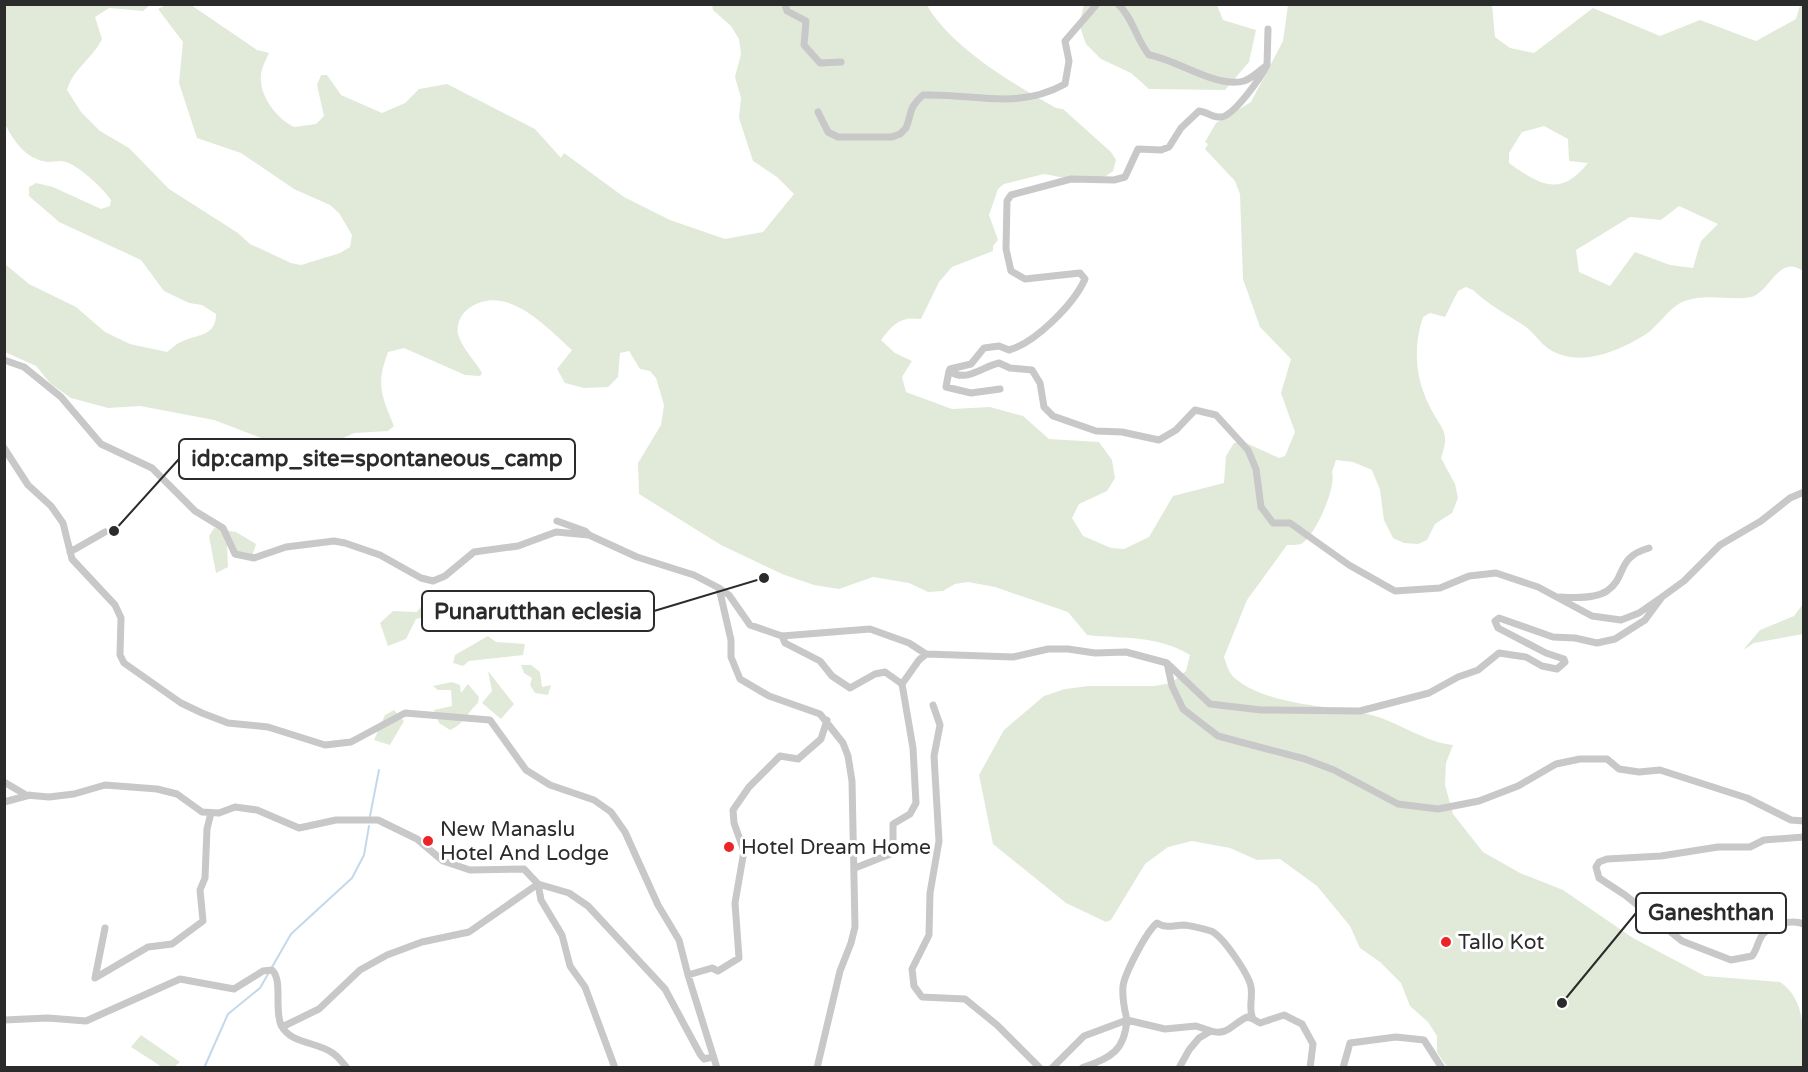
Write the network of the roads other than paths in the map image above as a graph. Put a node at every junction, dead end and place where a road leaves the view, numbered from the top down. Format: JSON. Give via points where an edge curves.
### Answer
{"nodes":[{"id":1,"x":785,"y":4,"type":"edge"},
{"id":2,"x":1097,"y":4,"type":"edge"},
{"id":3,"x":1118,"y":4,"type":"edge"},
{"id":4,"x":1268,"y":29,"type":"dead end"},
{"id":5,"x":841,"y":62,"type":"dead end"},
{"id":6,"x":1267,"y":65,"type":"junction"},
{"id":7,"x":818,"y":112,"type":"dead end"},
{"id":8,"x":4,"y":360,"type":"edge"},
{"id":9,"x":949,"y":371,"type":"junction"},
{"id":10,"x":1000,"y":389,"type":"dead end"},
{"id":11,"x":4,"y":448,"type":"edge"},
{"id":12,"x":1803,"y":492,"type":"edge"},
{"id":13,"x":557,"y":521,"type":"dead end"},
{"id":14,"x":105,"y":532,"type":"dead end"},
{"id":15,"x":589,"y":535,"type":"junction"},
{"id":16,"x":1649,"y":548,"type":"dead end"},
{"id":17,"x":70,"y":552,"type":"junction"},
{"id":18,"x":719,"y":588,"type":"junction"},
{"id":19,"x":1558,"y":597,"type":"junction"},
{"id":20,"x":1662,"y":597,"type":"junction"},
{"id":21,"x":782,"y":636,"type":"junction"},
{"id":22,"x":926,"y":654,"type":"junction"},
{"id":23,"x":1167,"y":663,"type":"junction"},
{"id":24,"x":902,"y":684,"type":"junction"},
{"id":25,"x":933,"y":705,"type":"dead end"},
{"id":26,"x":827,"y":720,"type":"junction"},
{"id":27,"x":4,"y":782,"type":"edge"},
{"id":28,"x":30,"y":795,"type":"junction"},
{"id":29,"x":4,"y":802,"type":"edge"},
{"id":30,"x":211,"y":813,"type":"junction"},
{"id":31,"x":1803,"y":821,"type":"edge"},
{"id":32,"x":1803,"y":837,"type":"edge"},
{"id":33,"x":855,"y":868,"type":"junction"},
{"id":34,"x":538,"y":884,"type":"junction"},
{"id":35,"x":1803,"y":924,"type":"edge"},
{"id":36,"x":105,"y":928,"type":"dead end"},
{"id":37,"x":687,"y":975,"type":"junction"},
{"id":38,"x":1253,"y":1019,"type":"junction"},
{"id":39,"x":4,"y":1020,"type":"edge"},
{"id":40,"x":1126,"y":1020,"type":"junction"},
{"id":41,"x":282,"y":1027,"type":"junction"},
{"id":42,"x":1211,"y":1031,"type":"junction"},
{"id":43,"x":713,"y":1057,"type":"junction"},
{"id":44,"x":347,"y":1068,"type":"edge"},
{"id":45,"x":615,"y":1068,"type":"edge"},
{"id":46,"x":717,"y":1068,"type":"edge"},
{"id":47,"x":817,"y":1068,"type":"edge"},
{"id":48,"x":1040,"y":1068,"type":"edge"},
{"id":49,"x":1052,"y":1068,"type":"edge"},
{"id":50,"x":1082,"y":1068,"type":"edge"},
{"id":51,"x":1179,"y":1068,"type":"edge"},
{"id":52,"x":1310,"y":1068,"type":"edge"},
{"id":53,"x":1343,"y":1068,"type":"edge"},
{"id":54,"x":1442,"y":1068,"type":"edge"}],
"edges":[{"from":1,"to":5,"type":"street","via":[[788,11],[806,21],[804,45],[820,63]]},
{"from":2,"to":7,"type":"street","via":[[1065,41],[1069,61],[1065,84],[1055,89],[1005,101],[923,95],[907,116],[906,128],[892,137],[838,137],[828,132]]},
{"from":3,"to":6,"type":"street","via":[[1128,13],[1139,42],[1149,55],[1165,57],[1196,72],[1229,81],[1242,81]]},
{"from":4,"to":6,"type":"street"},
{"from":6,"to":9,"type":"street","via":[[1229,115],[1219,118],[1199,111],[1169,147],[1138,149],[1125,177],[1071,178],[1011,195],[1007,201],[1006,249],[1011,271],[1025,279],[1080,273],[1084,279],[1077,294],[1030,341],[1009,350],[999,346],[984,348],[971,364]]},
{"from":8,"to":15,"type":"street","via":[[24,367],[61,397],[101,444],[153,468],[195,511],[223,528],[235,554],[254,558],[286,547],[334,541],[380,555],[433,581],[474,552],[518,546],[556,532]]},
{"from":9,"to":10,"type":"street","via":[[946,387],[959,392]]},
{"from":9,"to":19,"type":"street","via":[[970,375],[999,363],[1032,370],[1040,383],[1044,407],[1053,416],[1096,431],[1159,440],[1196,410],[1216,415],[1248,450],[1256,469],[1261,507],[1274,523],[1290,523],[1349,565],[1395,591],[1440,588],[1468,576],[1496,573]]},
{"from":11,"to":17,"type":"street","via":[[28,485],[63,523]]},
{"from":12,"to":20,"type":"street","via":[[1732,536]]},
{"from":13,"to":15,"type":"street"},
{"from":14,"to":17,"type":"street"},
{"from":15,"to":18,"type":"street"},
{"from":16,"to":19,"type":"street","via":[[1629,557],[1609,590]]},
{"from":17,"to":37,"type":"street","via":[[121,618],[120,655],[124,663],[181,703],[228,723],[268,727],[338,745],[405,713],[490,720],[526,770],[550,785],[594,800],[611,812],[679,940]]},
{"from":18,"to":21,"type":"street","via":[[729,595],[750,625]]},
{"from":18,"to":26,"type":"street","via":[[731,657],[740,679]]},
{"from":19,"to":20,"type":"street","via":[[1592,616],[1621,620]]},
{"from":20,"to":23,"type":"street","via":[[1632,630],[1597,643],[1553,637],[1499,618],[1495,621],[1498,628],[1565,662],[1557,669],[1526,657],[1498,653],[1478,670],[1429,693],[1360,711],[1261,710],[1210,704]]},
{"from":21,"to":22,"type":"street","via":[[870,629],[909,643]]},
{"from":21,"to":24,"type":"street","via":[[785,643],[820,661],[832,676],[850,688],[885,672]]},
{"from":22,"to":23,"type":"street","via":[[1013,657],[1068,649],[1126,652]]},
{"from":22,"to":24,"type":"street"},
{"from":23,"to":31,"type":"street","via":[[1183,709],[1218,736],[1305,759],[1398,804],[1438,809],[1479,801],[1518,786],[1556,764],[1606,759],[1619,769],[1660,770],[1747,798],[1791,820]]},
{"from":24,"to":33,"type":"street","via":[[913,748],[916,803],[910,814],[893,824],[893,853]]},
{"from":25,"to":48,"type":"street","via":[[939,725],[934,756],[939,841],[930,893],[929,935],[912,969],[914,986],[922,997],[965,999]]},
{"from":26,"to":33,"type":"street","via":[[848,756]]},
{"from":26,"to":37,"type":"street","via":[[821,739],[798,759],[780,756],[749,787],[733,810],[744,851],[735,903],[740,958],[718,971],[712,968]]},
{"from":27,"to":28,"type":"street"},
{"from":28,"to":29,"type":"street"},
{"from":28,"to":30,"type":"street","via":[[74,794],[105,785],[157,789],[177,794],[202,812]]},
{"from":30,"to":34,"type":"street","via":[[235,807],[257,810],[300,828],[336,820],[378,820],[417,838],[443,861],[470,870],[524,869]]},
{"from":30,"to":36,"type":"street","via":[[200,890],[203,921],[172,944],[148,947],[95,978]]},
{"from":32,"to":35,"type":"street","via":[[1764,840],[1750,847],[1607,859],[1596,867],[1599,878],[1674,936],[1731,960],[1752,956],[1763,935],[1774,927],[1789,921]]},
{"from":33,"to":47,"type":"street","via":[[854,936],[840,971]]},
{"from":34,"to":41,"type":"street","via":[[469,932],[422,942],[360,970],[319,1009]]},
{"from":34,"to":43,"type":"street","via":[[569,893],[588,906],[665,989],[704,1059]]},
{"from":34,"to":45,"type":"street","via":[[541,900],[562,935],[570,966],[585,987]]},
{"from":37,"to":43,"type":"street"},
{"from":38,"to":40,"type":"street","via":[[1249,981],[1216,935],[1209,930],[1157,923],[1124,984]]},
{"from":38,"to":42,"type":"street","via":[[1247,1017],[1221,1034]]},
{"from":38,"to":52,"type":"street","via":[[1260,1023],[1284,1015],[1302,1024],[1313,1044]]},
{"from":39,"to":41,"type":"street","via":[[86,1021],[180,980],[234,989],[268,970],[277,974],[277,1008]]},
{"from":40,"to":42,"type":"street","via":[[1165,1029],[1196,1026]]},
{"from":40,"to":49,"type":"street","via":[[1084,1036]]},
{"from":40,"to":50,"type":"street","via":[[1118,1050]]},
{"from":41,"to":44,"type":"street","via":[[289,1036],[333,1053]]},
{"from":42,"to":51,"type":"street","via":[[1194,1044]]},
{"from":43,"to":46,"type":"street"},
{"from":53,"to":54,"type":"street","via":[[1350,1043],[1396,1037],[1424,1040]]}]}
